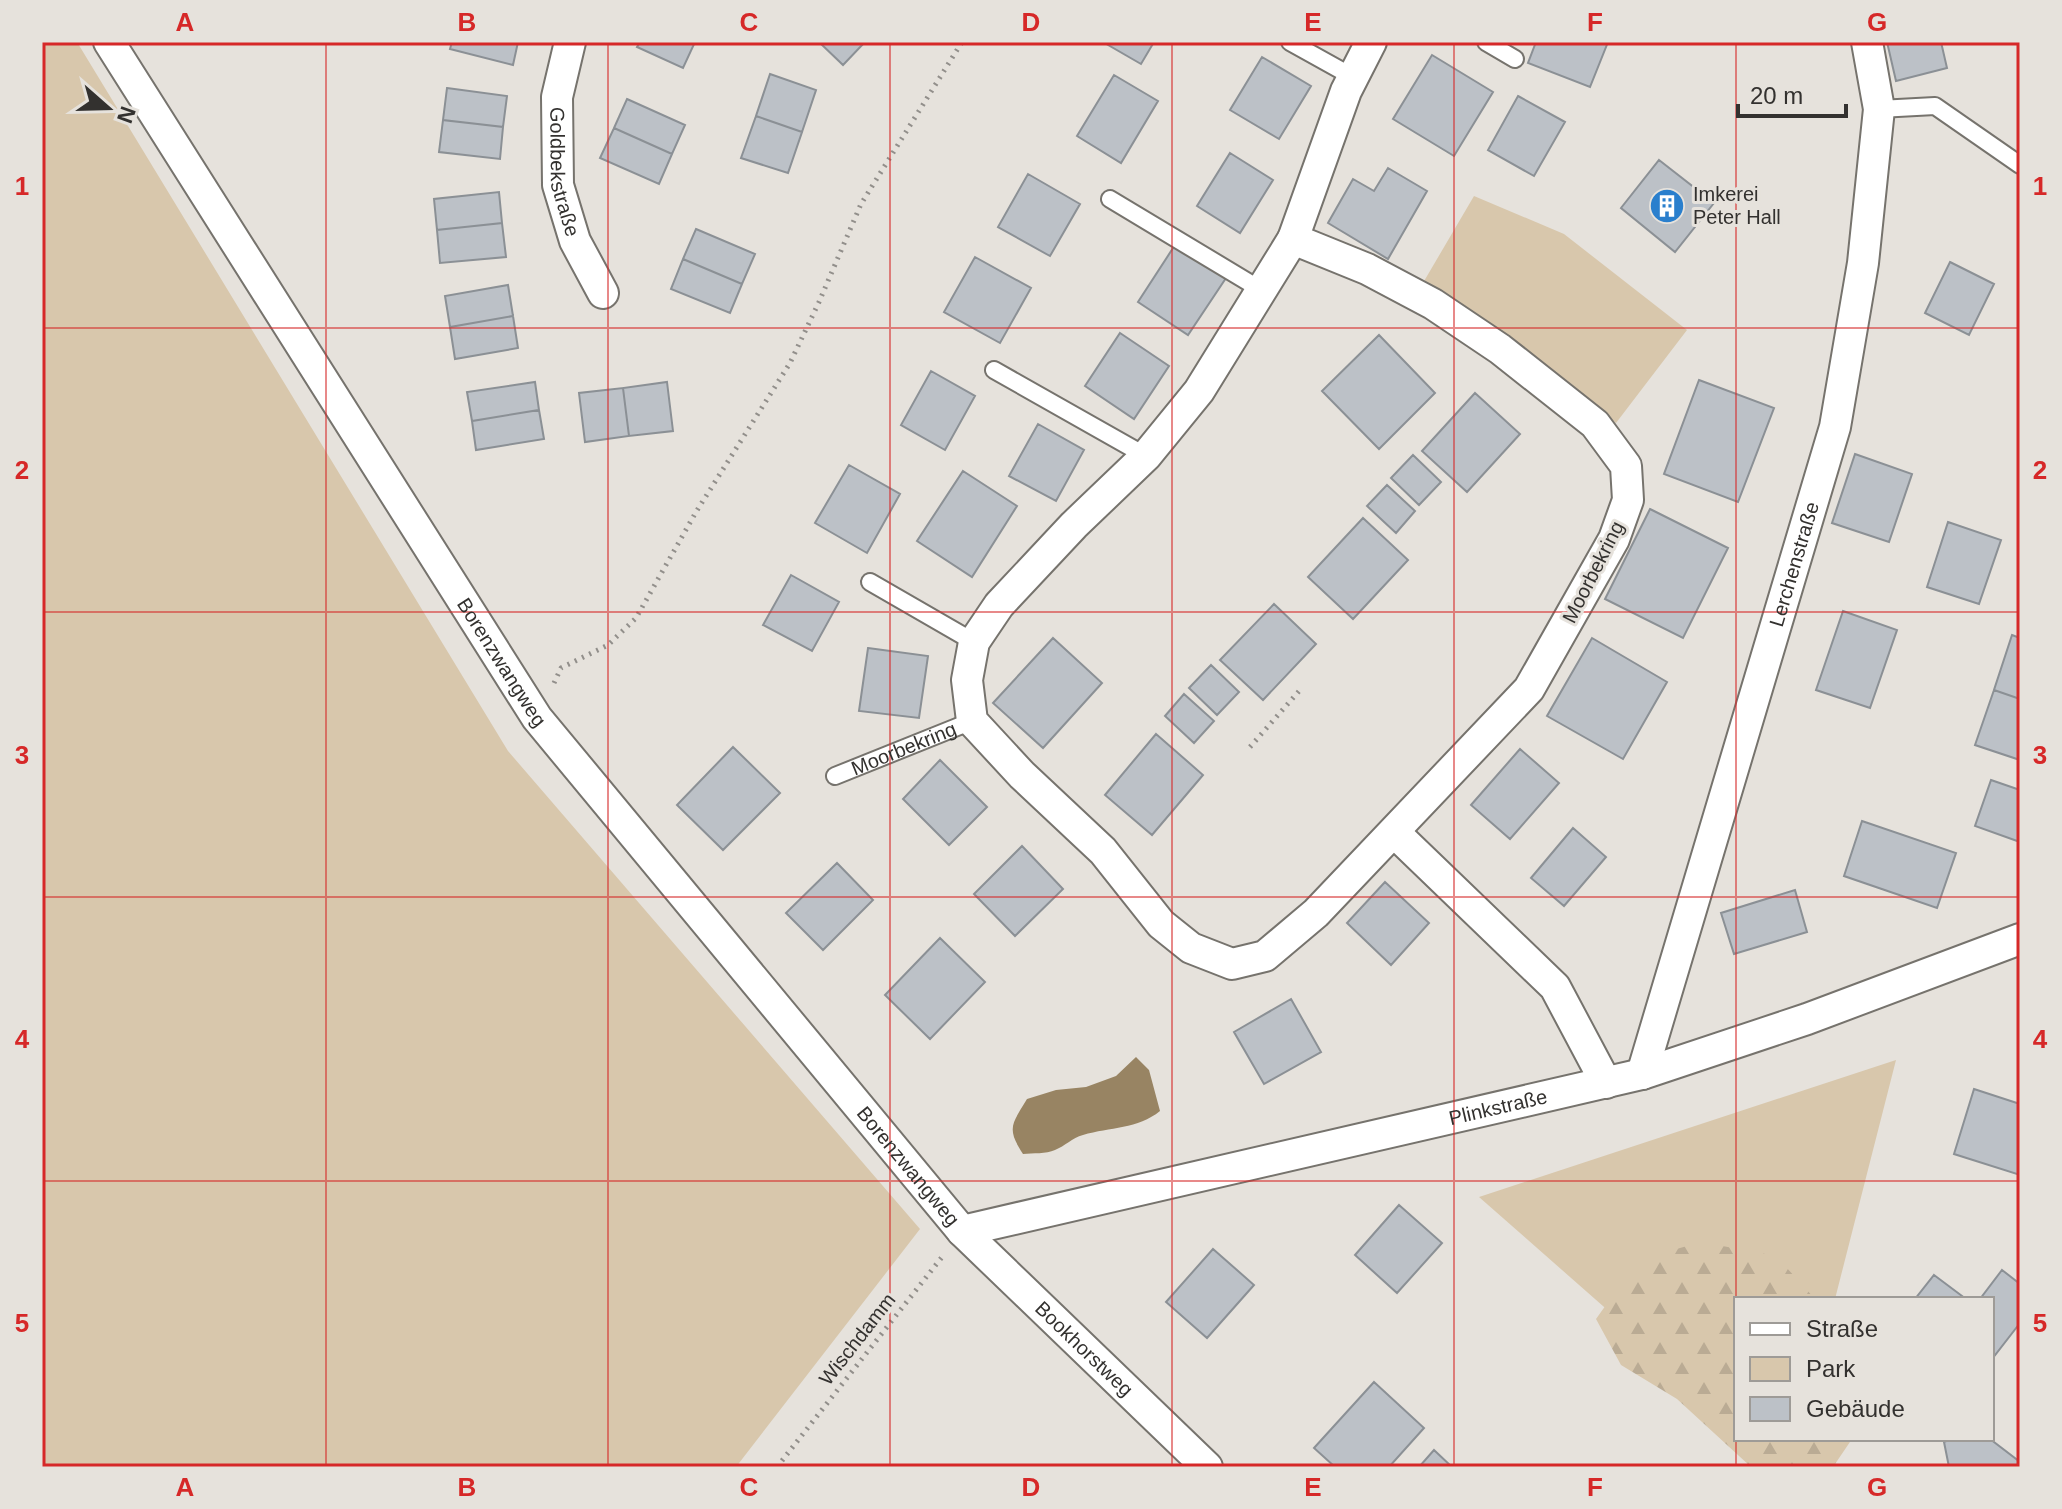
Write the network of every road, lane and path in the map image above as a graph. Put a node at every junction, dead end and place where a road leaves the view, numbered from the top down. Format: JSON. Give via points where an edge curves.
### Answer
{"nodes":[{"id":1,"x":109,"y":42,"type":"edge"},
{"id":2,"x":570,"y":42,"type":"edge"},
{"id":3,"x":962,"y":42,"type":"edge"},
{"id":4,"x":1290,"y":42,"type":"edge"},
{"id":5,"x":1371,"y":42,"type":"edge"},
{"id":6,"x":1486,"y":42,"type":"edge"},
{"id":7,"x":1867,"y":42,"type":"edge"},
{"id":8,"x":1515,"y":59,"type":"dead end"},
{"id":9,"x":1353,"y":77,"type":"junction"},
{"id":10,"x":1879,"y":109,"type":"junction"},
{"id":11,"x":2020,"y":165,"type":"edge"},
{"id":12,"x":1110,"y":199,"type":"dead end"},
{"id":13,"x":1293,"y":239,"type":"junction"},
{"id":14,"x":1263,"y":291,"type":"junction"},
{"id":15,"x":603,"y":293,"type":"dead end"},
{"id":16,"x":994,"y":370,"type":"dead end"},
{"id":17,"x":1146,"y":456,"type":"junction"},
{"id":18,"x":870,"y":582,"type":"dead end"},
{"id":19,"x":974,"y":642,"type":"junction"},
{"id":20,"x":1300,"y":690,"type":"dead end"},
{"id":21,"x":537,"y":718,"type":"junction"},
{"id":22,"x":972,"y":721,"type":"junction"},
{"id":23,"x":1250,"y":747,"type":"dead end"},
{"id":24,"x":835,"y":776,"type":"dead end"},
{"id":25,"x":1394,"y":832,"type":"junction"},
{"id":26,"x":2020,"y":939,"type":"edge"},
{"id":27,"x":1642,"y":1074,"type":"junction"},
{"id":28,"x":1606,"y":1083,"type":"junction"},
{"id":29,"x":962,"y":1231,"type":"junction"},
{"id":30,"x":777,"y":1467,"type":"edge"},
{"id":31,"x":1207,"y":1467,"type":"edge"}],
"edges":[{"from":1,"to":21,"type":"street","name":"Borenzwangweg"},
{"from":2,"to":15,"type":"street","name":"Goldbekstraße","via":[[557,97],[558,185],[575,241]]},
{"from":3,"to":21,"type":"path","via":[[861,204],[790,363],[636,618],[608,645],[561,668]]},
{"from":4,"to":9,"type":"lane"},
{"from":5,"to":9,"type":"street","name":"Moorbekring"},
{"from":6,"to":8,"type":"lane"},
{"from":7,"to":10,"type":"street","name":"Lerchenstraße"},
{"from":9,"to":13,"type":"street","name":"Moorbekring"},
{"from":10,"to":11,"type":"lane","via":[[1935,106]]},
{"from":10,"to":27,"type":"street","name":"Lerchenstraße","via":[[1863,263],[1835,427]]},
{"from":12,"to":14,"type":"lane"},
{"from":13,"to":14,"type":"street","name":"Moorbekring"},
{"from":13,"to":25,"type":"street","name":"Moorbekring","via":[[1433,304],[1500,349],[1595,424],[1626,466],[1628,500],[1614,539],[1529,689]]},
{"from":14,"to":17,"type":"street","name":"Moorbekring","via":[[1199,391]]},
{"from":16,"to":17,"type":"lane"},
{"from":17,"to":19,"type":"street","name":"Moorbekring","via":[[999,605]]},
{"from":18,"to":19,"type":"lane"},
{"from":19,"to":22,"type":"street","name":"Moorbekring","via":[[967,680]]},
{"from":20,"to":23,"type":"path"},
{"from":21,"to":29,"type":"street","name":"Borenzwangweg"},
{"from":22,"to":24,"type":"lane","name":"Moorbekring"},
{"from":22,"to":25,"type":"street","name":"Moorbekring","via":[[1103,851],[1161,924],[1191,948],[1232,964],[1265,956],[1316,913]]},
{"from":25,"to":28,"type":"street","via":[[1555,987]]},
{"from":26,"to":27,"type":"street","name":"Plinkstraße"},
{"from":27,"to":28,"type":"street","name":"Plinkstraße"},
{"from":28,"to":29,"type":"street","name":"Plinkstraße"},
{"from":29,"to":30,"type":"path","name":"Wischdamm"},
{"from":29,"to":31,"type":"street","name":"Bookhorstweg"}]}
